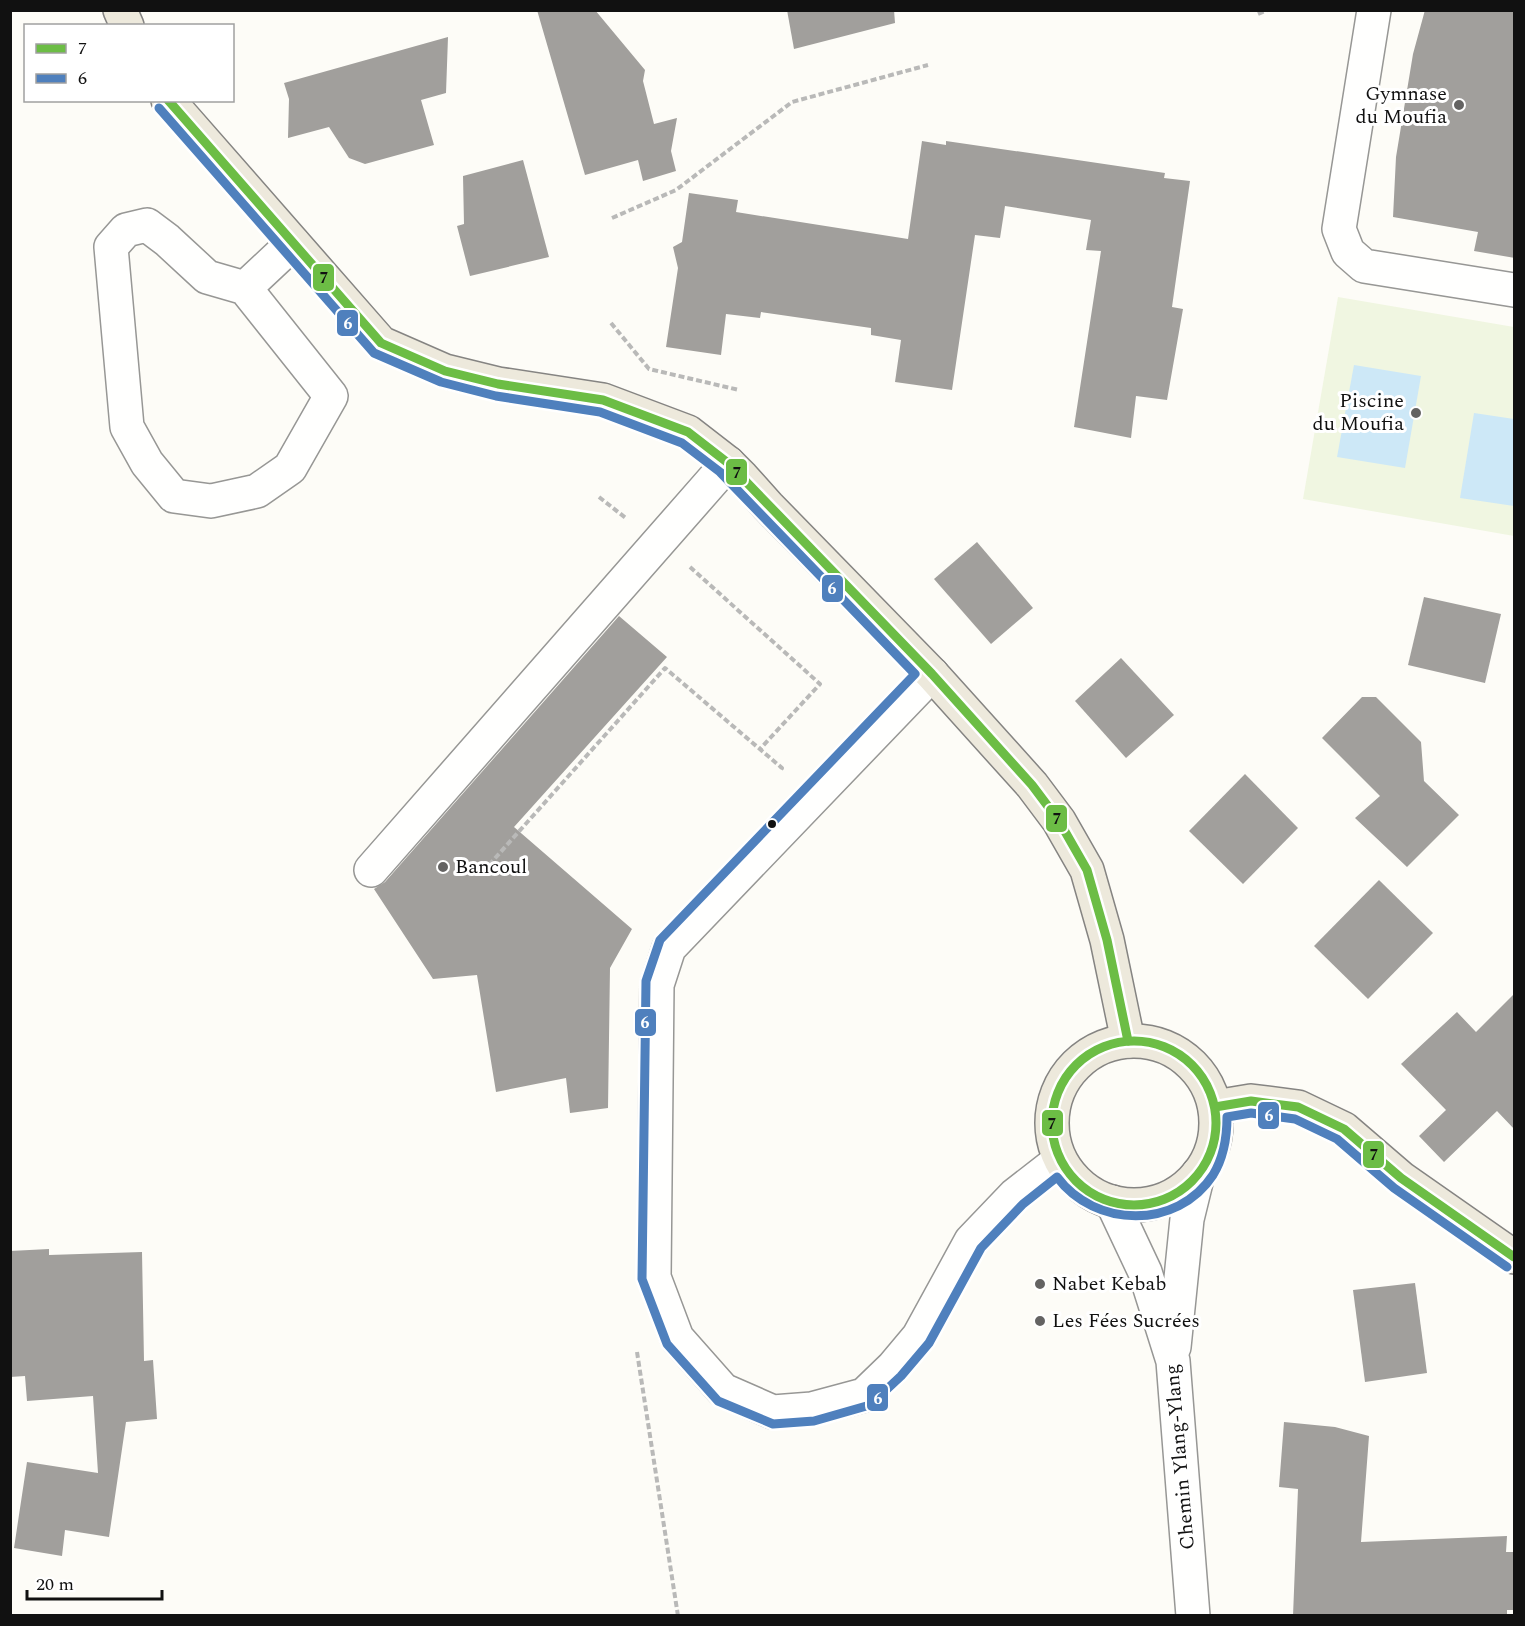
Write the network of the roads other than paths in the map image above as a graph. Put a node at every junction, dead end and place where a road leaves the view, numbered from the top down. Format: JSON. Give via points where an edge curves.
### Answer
{"nodes":[{"id":1,"x":120,"y":10,"type":"edge"},
{"id":2,"x":1374,"y":10,"type":"edge"},
{"id":3,"x":126,"y":24,"type":"edge"},
{"id":4,"x":170,"y":102,"type":"edge"},
{"id":5,"x":293,"y":243,"type":"junction"},
{"id":6,"x":245,"y":288,"type":"junction"},
{"id":7,"x":1515,"y":290,"type":"edge"},
{"id":8,"x":729,"y":464,"type":"junction"},
{"id":9,"x":932,"y":674,"type":"junction"},
{"id":10,"x":371,"y":870,"type":"dead end"},
{"id":11,"x":1128,"y":1041,"type":"junction"},
{"id":12,"x":1215,"y":1107,"type":"junction"},
{"id":13,"x":1060,"y":1160,"type":"junction"},
{"id":14,"x":1198,"y":1174,"type":"junction"},
{"id":15,"x":1112,"y":1202,"type":"junction"},
{"id":16,"x":1515,"y":1257,"type":"edge"},
{"id":17,"x":1173,"y":1361,"type":"junction"},
{"id":18,"x":1193,"y":1616,"type":"edge"}],
"edges":[{"from":1,"to":3,"type":"main road"},
{"from":2,"to":7,"type":"street","via":[[1339,229],[1348,252],[1364,266]]},
{"from":4,"to":5,"type":"main road"},
{"from":5,"to":6,"type":"street"},
{"from":5,"to":8,"type":"main road","via":[[381,343],[445,371],[498,384],[603,400],[688,432]]},
{"from":6,"to":6,"type":"street","via":[[207,277],[147,225],[126,230],[111,247],[128,427],[147,463],[174,496],[212,501],[257,490],[290,468],[331,396]]},
{"from":8,"to":9,"type":"main road"},
{"from":8,"to":10,"type":"street"},
{"from":9,"to":11,"type":"main road","via":[[1032,785],[1059,821],[1087,870],[1107,940]]},
{"from":9,"to":13,"type":"street","via":[[669,948],[657,985],[654,1277],[677,1338],[723,1390],[773,1412],[812,1409],[864,1395],[919,1336],[971,1242],[1015,1195]]},
{"from":11,"to":12,"type":"main road","via":[[1151,1042],[1193,1065]]},
{"from":11,"to":13,"type":"main road","via":[[1104,1046],[1068,1074],[1057,1094],[1052,1116]]},
{"from":12,"to":14,"type":"main road","via":[[1213,1142]]},
{"from":12,"to":16,"type":"main road","via":[[1251,1101],[1298,1107],[1344,1129],[1401,1178]]},
{"from":13,"to":15,"type":"main road","via":[[1073,1179]]},
{"from":14,"to":15,"type":"main road","via":[[1181,1190],[1160,1201],[1136,1205]]},
{"from":14,"to":17,"type":"street","via":[[1187,1219]]},
{"from":15,"to":17,"type":"street","name":"Chemin Ylang-Ylang","via":[[1145,1272]]},
{"from":17,"to":18,"type":"street","name":"Chemin Ylang-Ylang"}]}
